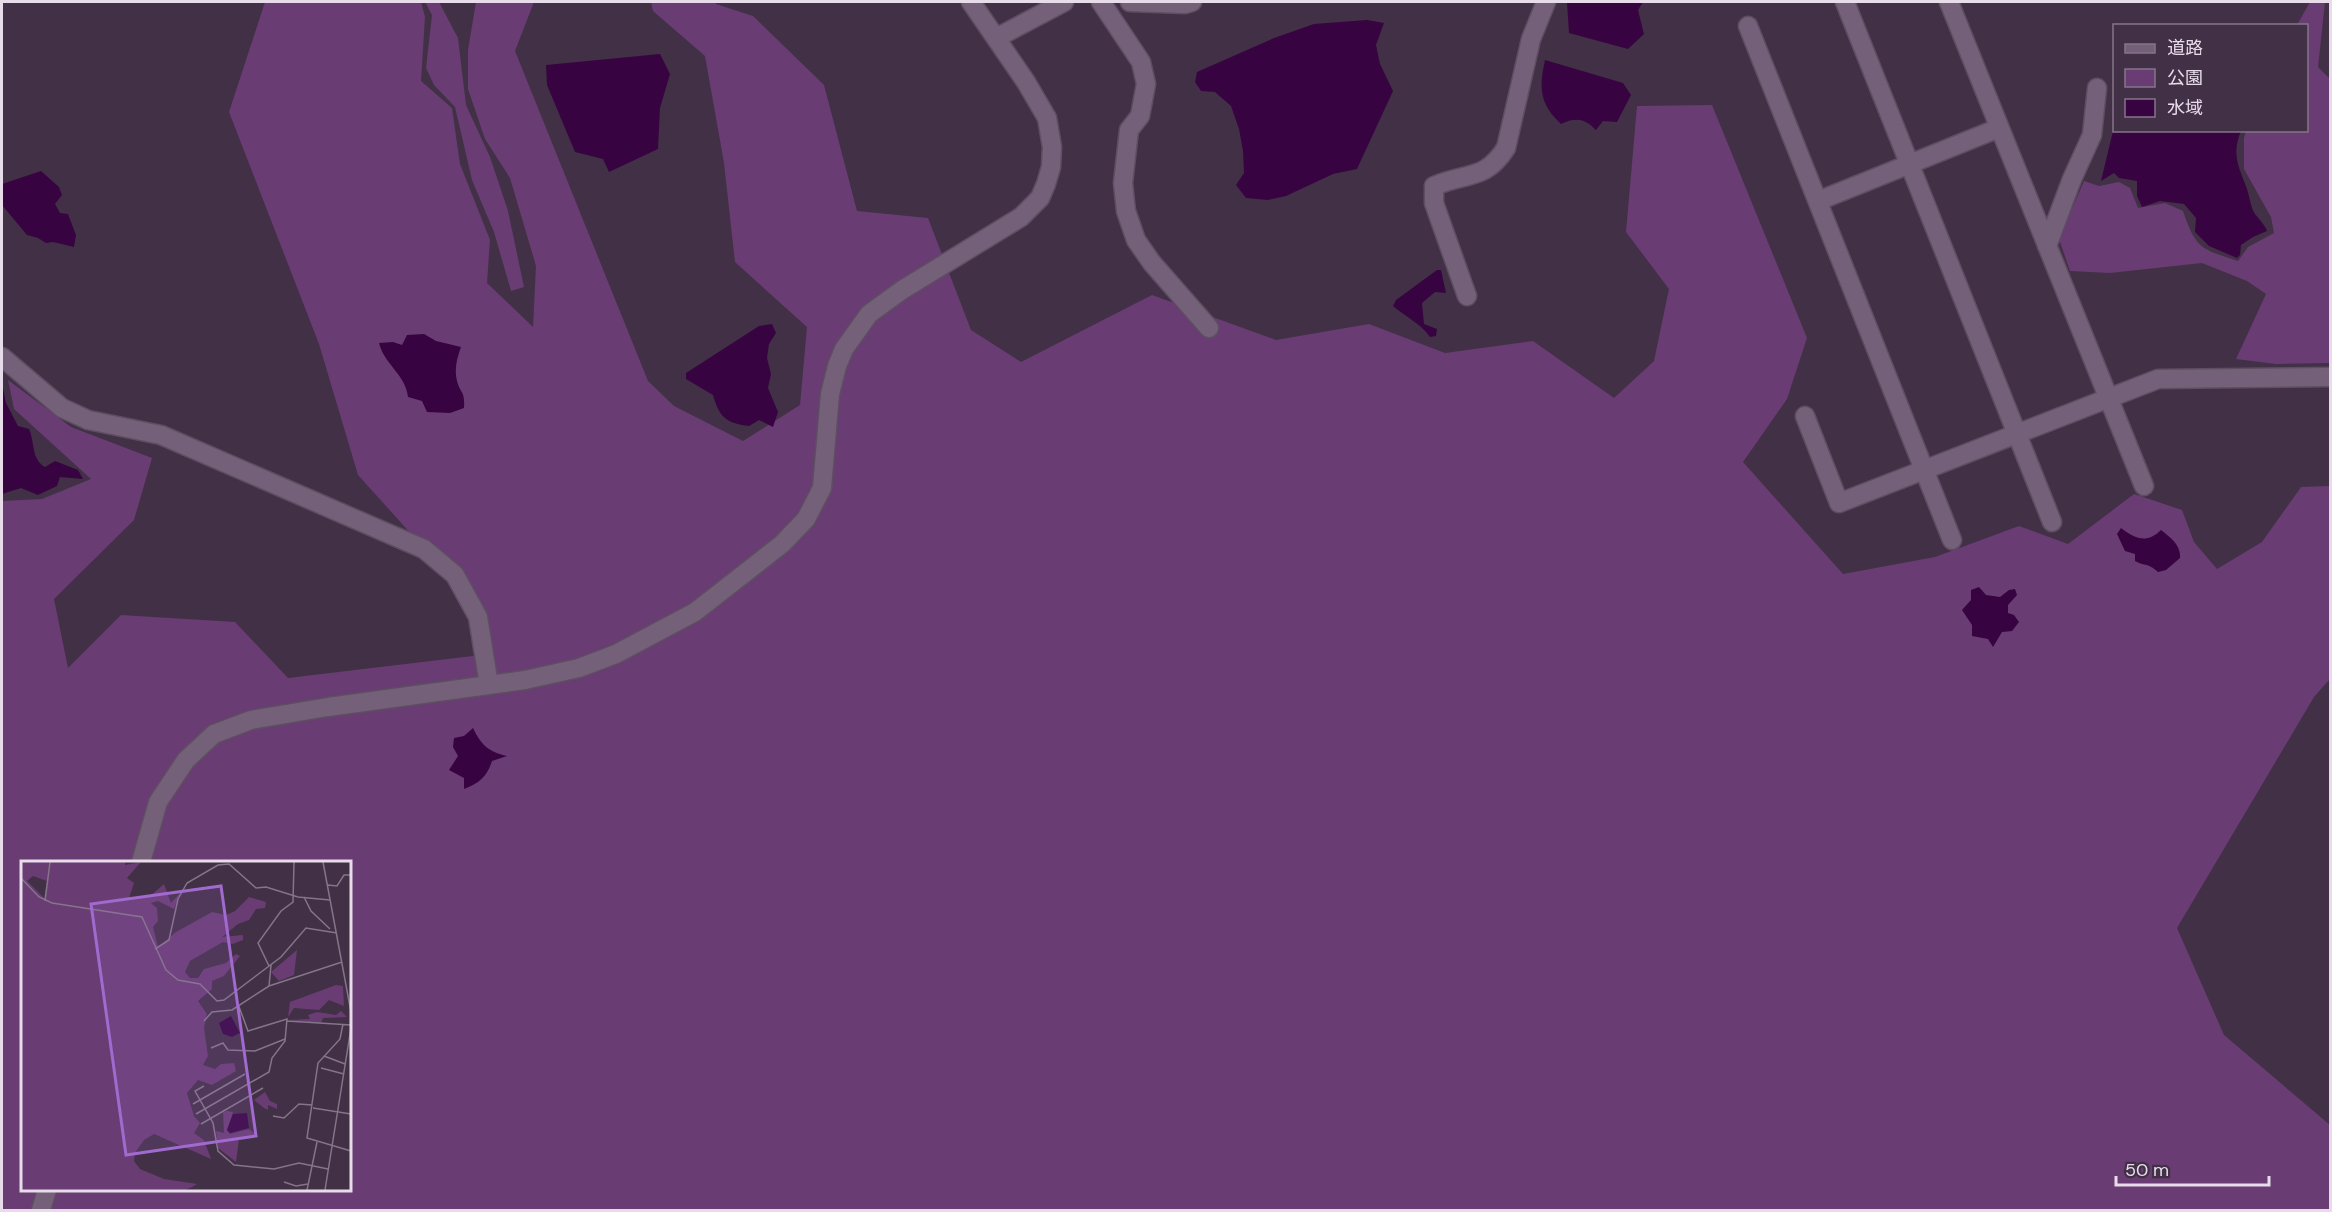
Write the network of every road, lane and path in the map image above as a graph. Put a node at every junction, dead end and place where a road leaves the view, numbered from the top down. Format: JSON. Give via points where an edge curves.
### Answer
{"nodes":[{"id":1,"x":971,"y":2,"type":"edge"},
{"id":2,"x":1064,"y":2,"type":"edge"},
{"id":3,"x":1101,"y":2,"type":"edge"},
{"id":4,"x":1130,"y":2,"type":"edge"},
{"id":5,"x":1192,"y":2,"type":"edge"},
{"id":6,"x":1546,"y":2,"type":"edge"},
{"id":7,"x":1845,"y":2,"type":"edge"},
{"id":8,"x":1949,"y":2,"type":"edge"},
{"id":9,"x":1748,"y":26,"type":"dead end"},
{"id":10,"x":996,"y":39,"type":"junction"},
{"id":11,"x":2097,"y":88,"type":"dead end"},
{"id":12,"x":1999,"y":128,"type":"junction"},
{"id":13,"x":1910,"y":164,"type":"junction"},
{"id":14,"x":1818,"y":201,"type":"junction"},
{"id":15,"x":2047,"y":246,"type":"junction"},
{"id":16,"x":1467,"y":296,"type":"dead end"},
{"id":17,"x":1209,"y":328,"type":"dead end"},
{"id":18,"x":2,"y":357,"type":"edge"},
{"id":19,"x":2331,"y":377,"type":"edge"},
{"id":20,"x":2109,"y":399,"type":"junction"},
{"id":21,"x":1804,"y":416,"type":"dead end"},
{"id":22,"x":2017,"y":434,"type":"junction"},
{"id":23,"x":1926,"y":469,"type":"junction"},
{"id":24,"x":2144,"y":486,"type":"dead end"},
{"id":25,"x":2052,"y":522,"type":"dead end"},
{"id":26,"x":1952,"y":540,"type":"dead end"},
{"id":27,"x":489,"y":685,"type":"junction"},
{"id":28,"x":141,"y":861,"type":"edge"},
{"id":29,"x":47,"y":1191,"type":"edge"},
{"id":30,"x":42,"y":1210,"type":"edge"}],
"edges":[{"from":1,"to":10,"type":"street"},
{"from":2,"to":10,"type":"street"},
{"from":3,"to":17,"type":"street","via":[[1141,62],[1146,84],[1140,116],[1129,130],[1123,183],[1126,211],[1136,240],[1152,264]]},
{"from":4,"to":5,"type":"street"},
{"from":6,"to":16,"type":"street","via":[[1532,39],[1506,148],[1497,164],[1480,174],[1434,186],[1434,203]]},
{"from":7,"to":13,"type":"street"},
{"from":8,"to":12,"type":"street"},
{"from":9,"to":14,"type":"street"},
{"from":10,"to":27,"type":"street","via":[[1047,118],[1052,147],[1046,184],[1040,198],[1021,217],[869,314],[837,366],[830,394],[822,488],[806,519],[761,563],[695,612],[649,638],[579,668]]},
{"from":11,"to":15,"type":"street","via":[[2092,135]]},
{"from":12,"to":13,"type":"street"},
{"from":12,"to":15,"type":"street"},
{"from":13,"to":14,"type":"street"},
{"from":13,"to":22,"type":"street"},
{"from":14,"to":23,"type":"street"},
{"from":15,"to":20,"type":"street"},
{"from":18,"to":27,"type":"street","via":[[62,408],[88,420],[160,435],[423,549],[455,575],[478,616]]},
{"from":19,"to":20,"type":"street","via":[[2158,379]]},
{"from":20,"to":22,"type":"street"},
{"from":20,"to":24,"type":"street"},
{"from":21,"to":23,"type":"street","via":[[1839,503]]},
{"from":22,"to":23,"type":"street"},
{"from":22,"to":25,"type":"street"},
{"from":23,"to":26,"type":"street"},
{"from":27,"to":28,"type":"street","via":[[251,720],[214,734],[186,760],[158,802]]},
{"from":29,"to":30,"type":"street"}]}
